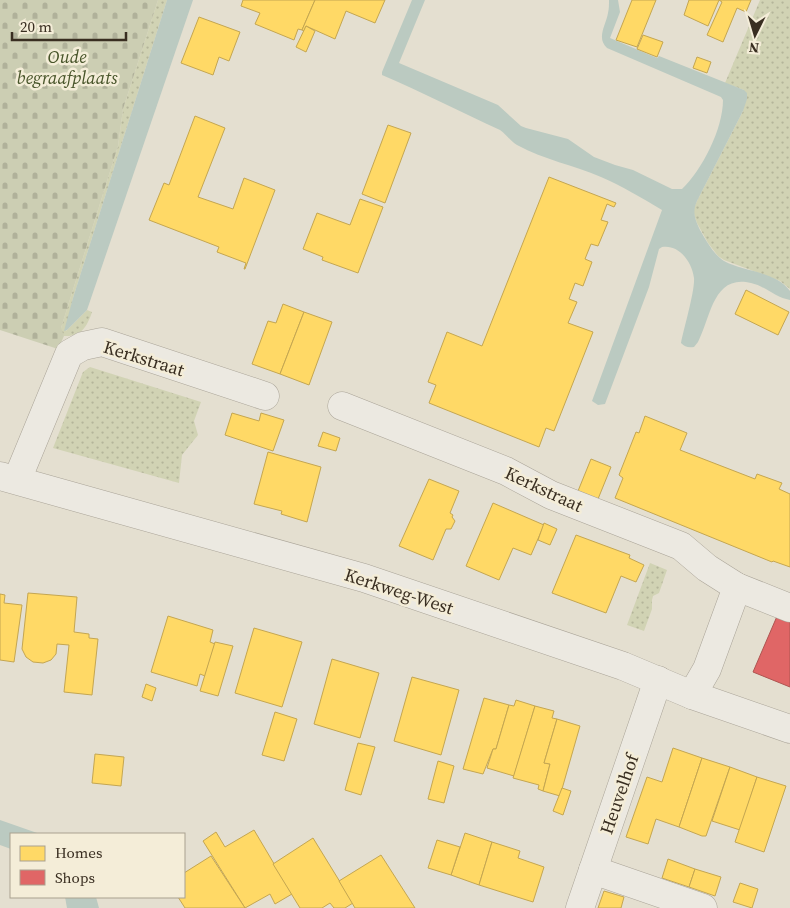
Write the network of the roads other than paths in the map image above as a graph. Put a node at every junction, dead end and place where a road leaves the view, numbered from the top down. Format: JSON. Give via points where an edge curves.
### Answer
{"nodes":[{"id":1,"x":264,"y":396,"type":"dead end"},
{"id":2,"x":342,"y":406,"type":"dead end"},
{"id":3,"x":9,"y":478,"type":"edge"},
{"id":4,"x":737,"y":587,"type":"junction"},
{"id":5,"x":790,"y":608,"type":"edge"},
{"id":6,"x":658,"y":680,"type":"junction"},
{"id":7,"x":692,"y":695,"type":"junction"},
{"id":8,"x":790,"y":728,"type":"edge"},
{"id":9,"x":593,"y":870,"type":"junction"},
{"id":10,"x":580,"y":908,"type":"edge"},
{"id":11,"x":703,"y":908,"type":"edge"}],
"edges":[{"from":1,"to":3,"type":"street","name":"Kerkstraat","via":[[102,342],[83,346],[69,354]]},
{"from":2,"to":4,"type":"street","name":"Kerkstraat","via":[[506,471],[551,495],[681,546]]},
{"from":3,"to":6,"type":"street","name":"Kerkweg-West","via":[[364,578]]},
{"from":4,"to":5,"type":"street","name":"Kerkstraat"},
{"from":4,"to":7,"type":"street","via":[[707,669]]},
{"from":6,"to":7,"type":"street","name":"Kerkweg-West"},
{"from":6,"to":9,"type":"street","name":"Heuvelhof"},
{"from":7,"to":8,"type":"street","name":"Kerkweg-West"},
{"from":9,"to":10,"type":"street","name":"Heuvelhof"},
{"from":9,"to":11,"type":"street"}]}
